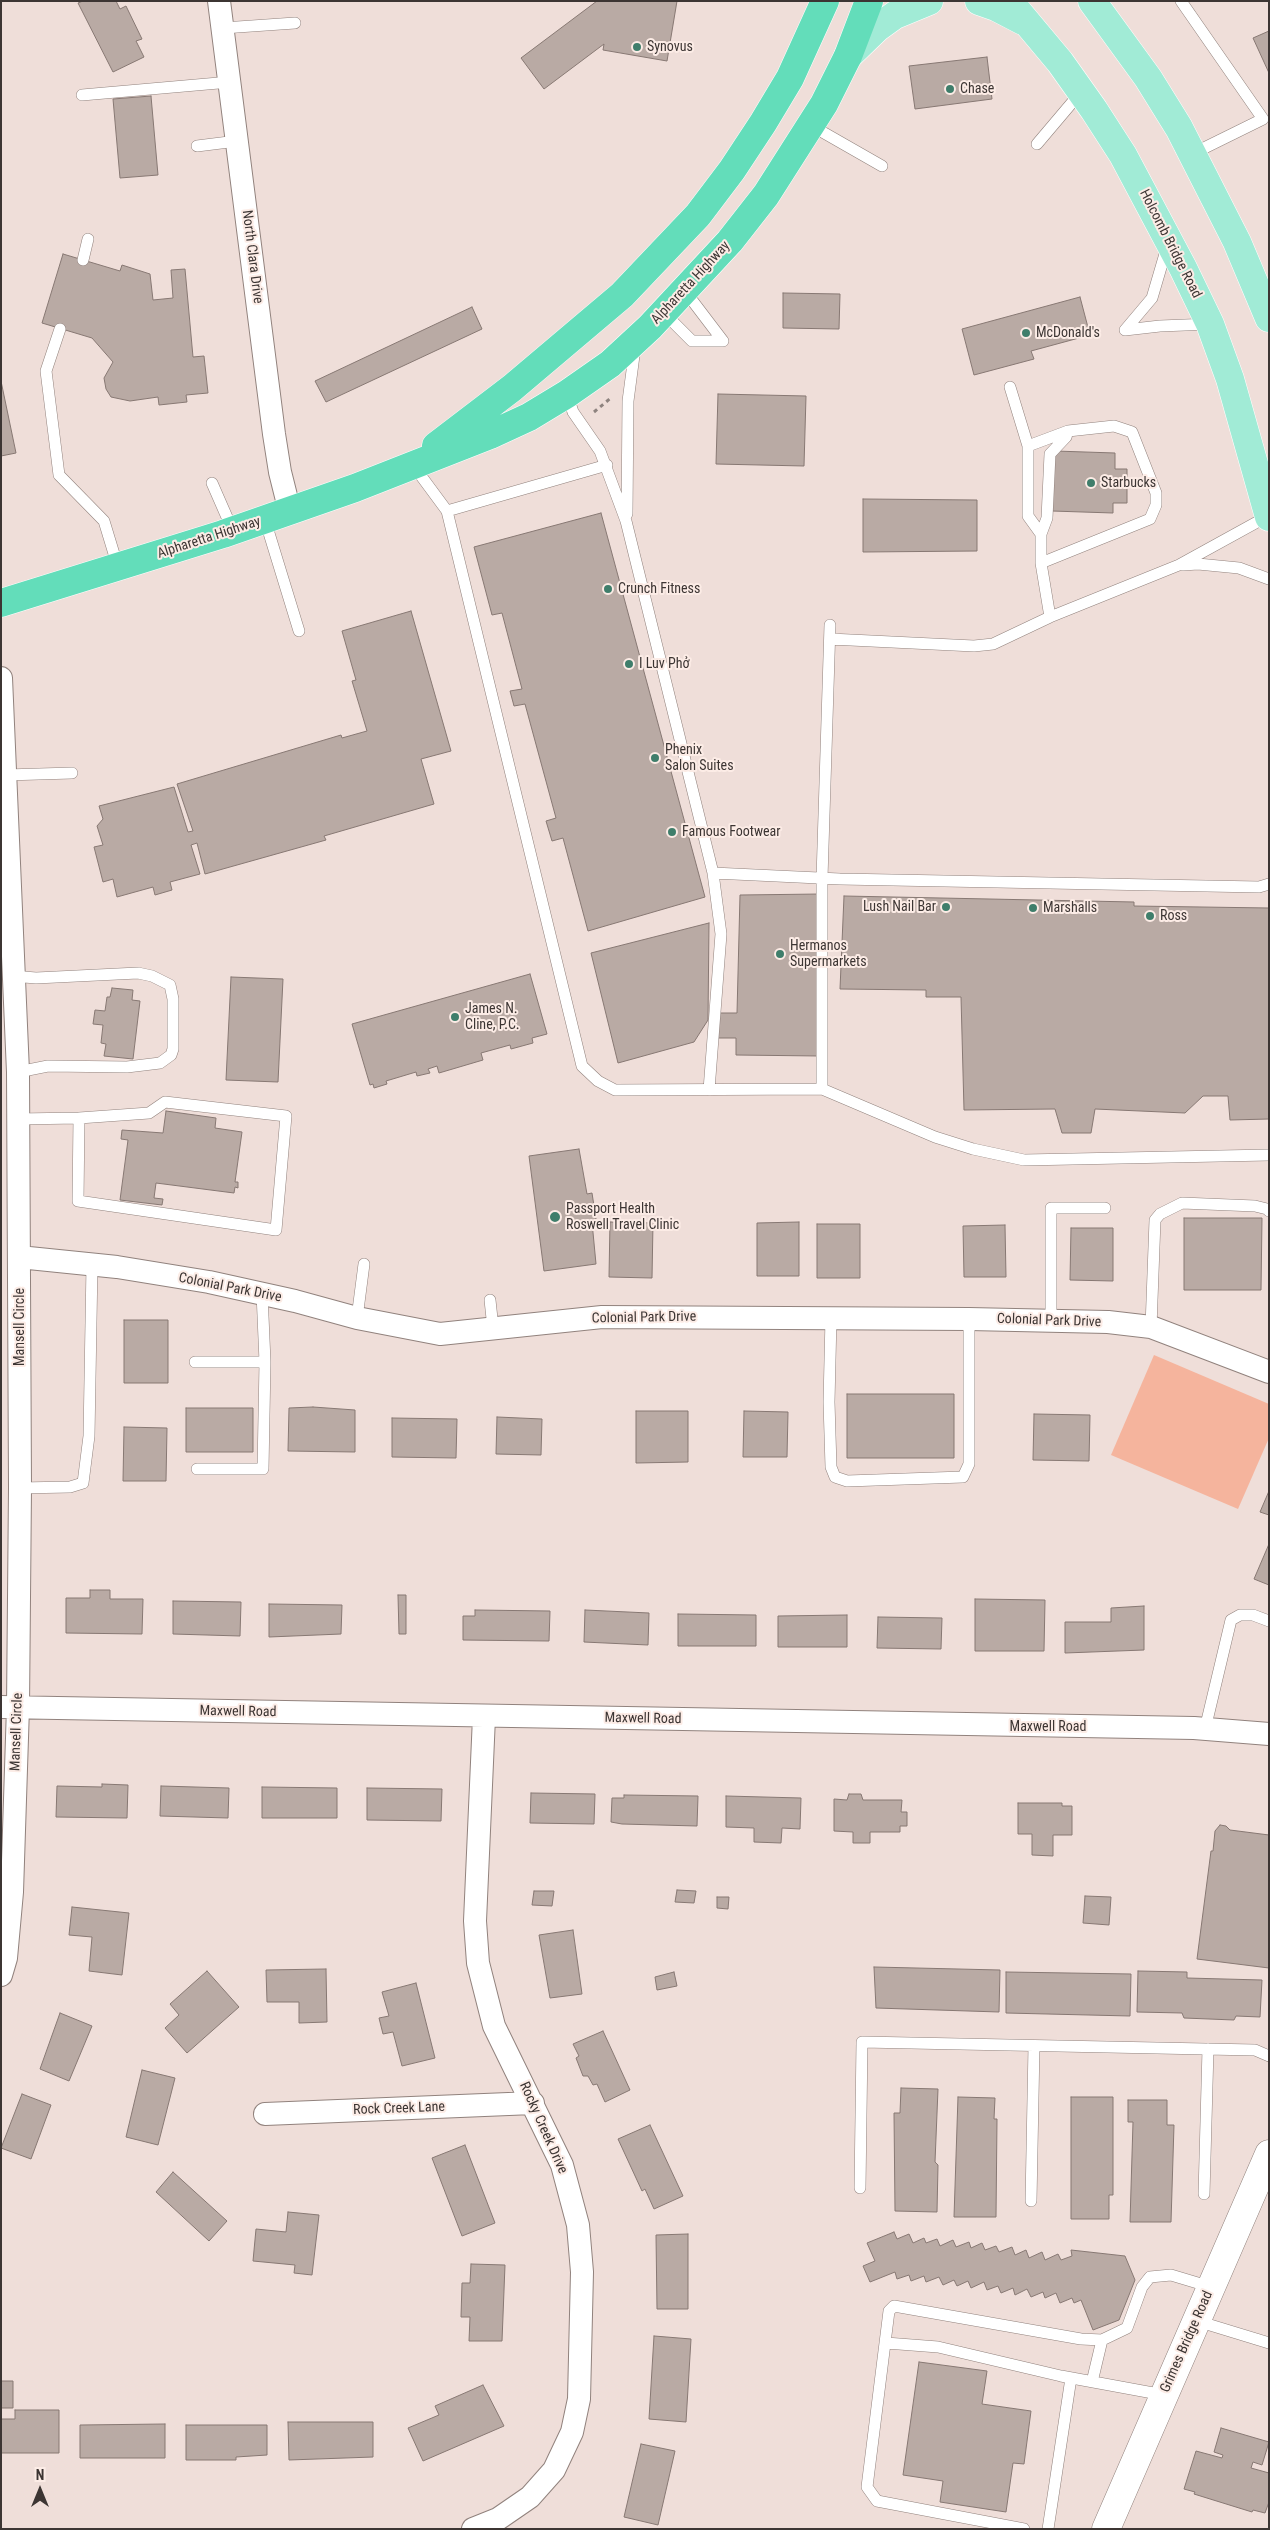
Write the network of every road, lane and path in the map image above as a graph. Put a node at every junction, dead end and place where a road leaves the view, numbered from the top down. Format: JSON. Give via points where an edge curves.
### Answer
{"nodes":[{"id":1,"x":220,"y":1,"type":"edge"},
{"id":2,"x":825,"y":1,"type":"edge"},
{"id":3,"x":869,"y":1,"type":"edge"},
{"id":4,"x":929,"y":1,"type":"edge"},
{"id":5,"x":979,"y":1,"type":"edge"},
{"id":6,"x":1009,"y":1,"type":"edge"},
{"id":7,"x":1092,"y":1,"type":"edge"},
{"id":8,"x":1182,"y":1,"type":"edge"},
{"id":9,"x":295,"y":23,"type":"dead end"},
{"id":10,"x":1029,"y":24,"type":"junction"},
{"id":11,"x":223,"y":28,"type":"junction"},
{"id":12,"x":848,"y":56,"type":"junction"},
{"id":13,"x":230,"y":82,"type":"junction"},
{"id":14,"x":1081,"y":92,"type":"junction"},
{"id":15,"x":82,"y":95,"type":"dead end"},
{"id":16,"x":812,"y":126,"type":"junction"},
{"id":17,"x":237,"y":141,"type":"junction"},
{"id":18,"x":1037,"y":144,"type":"dead end"},
{"id":19,"x":197,"y":146,"type":"dead end"},
{"id":20,"x":1192,"y":154,"type":"junction"},
{"id":21,"x":882,"y":166,"type":"dead end"},
{"id":22,"x":88,"y":239,"type":"dead end"},
{"id":23,"x":1169,"y":241,"type":"junction"},
{"id":24,"x":83,"y":260,"type":"dead end"},
{"id":25,"x":685,"y":291,"type":"junction"},
{"id":26,"x":664,"y":313,"type":"junction"},
{"id":27,"x":1269,"y":318,"type":"edge"},
{"id":28,"x":589,"y":324,"type":"junction"},
{"id":29,"x":1210,"y":324,"type":"junction"},
{"id":30,"x":60,"y":328,"type":"dead end"},
{"id":31,"x":638,"y":338,"type":"junction"},
{"id":32,"x":1010,"y":387,"type":"dead end"},
{"id":33,"x":618,"y":392,"type":"dead end"},
{"id":34,"x":567,"y":394,"type":"junction"},
{"id":35,"x":588,"y":416,"type":"dead end"},
{"id":36,"x":1068,"y":431,"type":"junction"},
{"id":37,"x":1028,"y":446,"type":"junction"},
{"id":38,"x":413,"y":464,"type":"junction"},
{"id":39,"x":607,"y":465,"type":"junction"},
{"id":40,"x":212,"y":483,"type":"dead end"},
{"id":41,"x":447,"y":511,"type":"junction"},
{"id":42,"x":278,"y":516,"type":"junction"},
{"id":43,"x":1269,"y":516,"type":"edge"},
{"id":44,"x":626,"y":521,"type":"junction"},
{"id":45,"x":233,"y":531,"type":"junction"},
{"id":46,"x":1041,"y":534,"type":"junction"},
{"id":47,"x":1041,"y":563,"type":"junction"},
{"id":48,"x":1179,"y":565,"type":"junction"},
{"id":49,"x":118,"y":567,"type":"junction"},
{"id":50,"x":1269,"y":579,"type":"edge"},
{"id":51,"x":1,"y":603,"type":"edge"},
{"id":52,"x":1050,"y":617,"type":"junction"},
{"id":53,"x":830,"y":625,"type":"dead end"},
{"id":54,"x":298,"y":631,"type":"dead end"},
{"id":55,"x":830,"y":639,"type":"junction"},
{"id":56,"x":1,"y":678,"type":"edge"},
{"id":57,"x":72,"y":773,"type":"dead end"},
{"id":58,"x":6,"y":775,"type":"junction"},
{"id":59,"x":713,"y":873,"type":"junction"},
{"id":60,"x":822,"y":878,"type":"junction"},
{"id":61,"x":1269,"y":884,"type":"edge"},
{"id":62,"x":9,"y":965,"type":"edge"},
{"id":63,"x":18,"y":1072,"type":"junction"},
{"id":64,"x":822,"y":1089,"type":"junction"},
{"id":65,"x":709,"y":1090,"type":"junction"},
{"id":66,"x":79,"y":1118,"type":"junction"},
{"id":67,"x":18,"y":1119,"type":"junction"},
{"id":68,"x":1269,"y":1155,"type":"edge"},
{"id":69,"x":1105,"y":1208,"type":"dead end"},
{"id":70,"x":1269,"y":1211,"type":"edge"},
{"id":71,"x":19,"y":1257,"type":"junction"},
{"id":72,"x":364,"y":1264,"type":"dead end"},
{"id":73,"x":92,"y":1265,"type":"junction"},
{"id":74,"x":262,"y":1294,"type":"junction"},
{"id":75,"x":490,"y":1300,"type":"dead end"},
{"id":76,"x":357,"y":1318,"type":"junction"},
{"id":77,"x":832,"y":1318,"type":"junction"},
{"id":78,"x":969,"y":1319,"type":"junction"},
{"id":79,"x":1051,"y":1321,"type":"junction"},
{"id":80,"x":1151,"y":1327,"type":"junction"},
{"id":81,"x":493,"y":1328,"type":"junction"},
{"id":82,"x":195,"y":1362,"type":"dead end"},
{"id":83,"x":265,"y":1362,"type":"junction"},
{"id":84,"x":1269,"y":1372,"type":"edge"},
{"id":85,"x":197,"y":1469,"type":"dead end"},
{"id":86,"x":20,"y":1488,"type":"junction"},
{"id":87,"x":1269,"y":1621,"type":"edge"},
{"id":88,"x":10,"y":1707,"type":"edge"},
{"id":89,"x":484,"y":1717,"type":"junction"},
{"id":90,"x":1205,"y":1729,"type":"junction"},
{"id":91,"x":1269,"y":1734,"type":"edge"},
{"id":92,"x":1,"y":1975,"type":"edge"},
{"id":93,"x":1034,"y":2046,"type":"junction"},
{"id":94,"x":1208,"y":2049,"type":"junction"},
{"id":95,"x":1269,"y":2056,"type":"edge"},
{"id":96,"x":533,"y":2103,"type":"junction"},
{"id":97,"x":265,"y":2114,"type":"dead end"},
{"id":98,"x":1269,"y":2154,"type":"edge"},
{"id":99,"x":860,"y":2188,"type":"dead end"},
{"id":100,"x":1204,"y":2194,"type":"dead end"},
{"id":101,"x":1031,"y":2201,"type":"dead end"},
{"id":102,"x":1211,"y":2287,"type":"junction"},
{"id":103,"x":1197,"y":2320,"type":"junction"},
{"id":104,"x":1102,"y":2340,"type":"junction"},
{"id":105,"x":1269,"y":2342,"type":"edge"},
{"id":106,"x":886,"y":2343,"type":"junction"},
{"id":107,"x":1070,"y":2378,"type":"junction"},
{"id":108,"x":1092,"y":2382,"type":"junction"},
{"id":109,"x":1164,"y":2395,"type":"junction"},
{"id":110,"x":1112,"y":2527,"type":"edge"},
{"id":111,"x":473,"y":2529,"type":"edge"},
{"id":112,"x":1024,"y":2529,"type":"edge"},
{"id":113,"x":1048,"y":2529,"type":"edge"}],
"edges":[{"from":1,"to":11,"type":"street","name":"North Clara Drive"},
{"from":2,"to":28,"type":"highway","name":"Alpharetta Highway","via":[[790,78],[732,170],[661,257]]},
{"from":3,"to":12,"type":"highway","name":"Alpharetta Highway"},
{"from":4,"to":12,"type":"main road","via":[[894,16]]},
{"from":5,"to":10,"type":"main road"},
{"from":6,"to":10,"type":"main road","name":"Holcomb Bridge Road"},
{"from":7,"to":20,"type":"main road","via":[[1148,78]]},
{"from":8,"to":20,"type":"lane","via":[[1263,119]]},
{"from":9,"to":11,"type":"lane"},
{"from":10,"to":14,"type":"main road","name":"Holcomb Bridge Road"},
{"from":11,"to":13,"type":"street","name":"North Clara Drive"},
{"from":12,"to":16,"type":"highway","name":"Alpharetta Highway"},
{"from":13,"to":15,"type":"lane"},
{"from":13,"to":17,"type":"street","name":"North Clara Drive"},
{"from":14,"to":18,"type":"lane"},
{"from":14,"to":23,"type":"main road","name":"Holcomb Bridge Road","via":[[1123,155]]},
{"from":16,"to":21,"type":"lane"},
{"from":16,"to":25,"type":"highway","name":"Alpharetta Highway","via":[[730,241]]},
{"from":17,"to":19,"type":"lane"},
{"from":17,"to":42,"type":"street","name":"North Clara Drive","via":[[280,472]]},
{"from":20,"to":27,"type":"main road","via":[[1237,242]]},
{"from":22,"to":24,"type":"lane"},
{"from":23,"to":29,"type":"main road","name":"Holcomb Bridge Road"},
{"from":23,"to":29,"type":"lane","via":[[1152,298],[1125,330]]},
{"from":25,"to":26,"type":"highway","name":"Alpharetta Highway"},
{"from":25,"to":26,"type":"lane","via":[[723,341],[692,341]]},
{"from":26,"to":31,"type":"highway","name":"Alpharetta Highway"},
{"from":28,"to":34,"type":"highway","via":[[572,356]]},
{"from":28,"to":38,"type":"highway","name":"Alpharetta Highway"},
{"from":29,"to":43,"type":"main road","name":"Holcomb Bridge Road","via":[[1247,435]]},
{"from":30,"to":49,"type":"lane","via":[[46,371],[59,475],[104,521]]},
{"from":31,"to":34,"type":"highway","name":"Alpharetta Highway","via":[[610,364]]},
{"from":31,"to":44,"type":"lane","via":[[628,400]]},
{"from":32,"to":37,"type":"lane"},
{"from":33,"to":35,"type":"path"},
{"from":34,"to":38,"type":"highway","name":"Alpharetta Highway","via":[[529,418]]},
{"from":34,"to":39,"type":"lane","via":[[573,412],[594,440]]},
{"from":36,"to":37,"type":"lane"},
{"from":36,"to":46,"type":"lane","via":[[1050,454],[1047,518]]},
{"from":36,"to":47,"type":"lane","via":[[1114,426],[1132,432],[1156,493],[1156,505],[1150,519]]},
{"from":37,"to":46,"type":"lane","via":[[1028,516]]},
{"from":38,"to":41,"type":"lane"},
{"from":38,"to":42,"type":"highway","name":"Alpharetta Highway"},
{"from":39,"to":41,"type":"lane"},
{"from":39,"to":44,"type":"lane"},
{"from":40,"to":45,"type":"lane"},
{"from":41,"to":65,"type":"lane","via":[[582,1066],[598,1081],[615,1090]]},
{"from":42,"to":45,"type":"highway","name":"Alpharetta Highway"},
{"from":42,"to":54,"type":"lane"},
{"from":43,"to":48,"type":"lane"},
{"from":44,"to":59,"type":"lane"},
{"from":45,"to":49,"type":"highway","name":"Alpharetta Highway"},
{"from":46,"to":47,"type":"lane"},
{"from":47,"to":52,"type":"lane"},
{"from":48,"to":50,"type":"lane","via":[[1239,568]]},
{"from":48,"to":52,"type":"lane"},
{"from":49,"to":51,"type":"highway","name":"Alpharetta Highway"},
{"from":52,"to":55,"type":"lane","via":[[1011,638],[974,646]]},
{"from":53,"to":55,"type":"lane"},
{"from":55,"to":60,"type":"lane"},
{"from":56,"to":58,"type":"street","name":"Mansell Circle"},
{"from":57,"to":58,"type":"lane"},
{"from":58,"to":62,"type":"street","name":"Mansell Circle"},
{"from":59,"to":60,"type":"lane"},
{"from":59,"to":65,"type":"lane","via":[[721,934]]},
{"from":60,"to":61,"type":"lane","via":[[1259,887]]},
{"from":60,"to":64,"type":"lane"},
{"from":62,"to":63,"type":"street","name":"Mansell Circle"},
{"from":62,"to":63,"type":"lane","via":[[36,978],[138,973],[170,985],[173,999],[173,1049],[171,1055],[160,1063],[127,1067],[48,1066]]},
{"from":63,"to":67,"type":"street","name":"Mansell Circle"},
{"from":64,"to":65,"type":"lane"},
{"from":64,"to":68,"type":"lane","via":[[935,1137],[1024,1160]]},
{"from":66,"to":66,"type":"lane","via":[[78,1201],[276,1230],[286,1116],[165,1102],[149,1113]]},
{"from":66,"to":67,"type":"lane"},
{"from":67,"to":71,"type":"street","name":"Mansell Circle"},
{"from":69,"to":79,"type":"lane","via":[[1051,1208]]},
{"from":70,"to":80,"type":"lane","via":[[1255,1206],[1182,1203],[1160,1214],[1155,1220]]},
{"from":71,"to":73,"type":"street","name":"Colonial Park Drive"},
{"from":71,"to":86,"type":"street","name":"Mansell Circle"},
{"from":72,"to":76,"type":"lane"},
{"from":73,"to":74,"type":"street","name":"Colonial Park Drive","via":[[209,1282]]},
{"from":73,"to":86,"type":"lane","via":[[89,1436],[83,1483],[70,1487]]},
{"from":74,"to":76,"type":"street","name":"Colonial Park Drive"},
{"from":74,"to":83,"type":"lane"},
{"from":75,"to":81,"type":"lane"},
{"from":76,"to":81,"type":"street","name":"Colonial Park Drive","via":[[440,1334]]},
{"from":77,"to":78,"type":"street","name":"Colonial Park Drive"},
{"from":77,"to":78,"type":"lane","via":[[829,1402],[832,1467],[835,1477],[847,1481],[963,1477],[969,1464]]},
{"from":77,"to":81,"type":"street","name":"Colonial Park Drive","via":[[602,1317]]},
{"from":78,"to":79,"type":"street","name":"Colonial Park Drive"},
{"from":79,"to":80,"type":"street","name":"Colonial Park Drive"},
{"from":80,"to":84,"type":"street","name":"Colonial Park Drive"},
{"from":82,"to":83,"type":"lane"},
{"from":83,"to":85,"type":"lane","via":[[263,1469]]},
{"from":86,"to":88,"type":"street","name":"Mansell Circle"},
{"from":87,"to":90,"type":"lane","via":[[1246,1615],[1231,1620]]},
{"from":88,"to":89,"type":"street","name":"Maxwell Road"},
{"from":88,"to":92,"type":"street","name":"Mansell Circle","via":[[12,1892],[6,1958]]},
{"from":89,"to":90,"type":"street","name":"Maxwell Road"},
{"from":89,"to":96,"type":"street","name":"Rocky Creek Drive","via":[[475,1921],[478,1963],[494,2026]]},
{"from":90,"to":91,"type":"street","name":"Maxwell Road"},
{"from":93,"to":94,"type":"lane"},
{"from":93,"to":99,"type":"lane","via":[[862,2042]]},
{"from":93,"to":101,"type":"lane"},
{"from":94,"to":95,"type":"lane","via":[[1255,2050]]},
{"from":94,"to":100,"type":"lane"},
{"from":96,"to":97,"type":"street","name":"Rock Creek Lane"},
{"from":96,"to":111,"type":"street","name":"Rocky Creek Drive","via":[[562,2165],[578,2225],[582,2272],[579,2399],[572,2432],[554,2470],[530,2497],[498,2520]]},
{"from":98,"to":102,"type":"street","name":"Grimes Bridge Road"},
{"from":102,"to":103,"type":"street","name":"Grimes Bridge Road"},
{"from":102,"to":104,"type":"lane","via":[[1171,2275],[1150,2277],[1142,2287],[1127,2328]]},
{"from":103,"to":105,"type":"lane"},
{"from":103,"to":109,"type":"street","name":"Grimes Bridge Road"},
{"from":104,"to":106,"type":"lane","via":[[894,2306],[889,2311]]},
{"from":104,"to":108,"type":"lane"},
{"from":106,"to":107,"type":"lane","via":[[938,2347]]},
{"from":106,"to":112,"type":"lane","via":[[867,2487],[877,2501]]},
{"from":107,"to":108,"type":"lane"},
{"from":107,"to":113,"type":"lane"},
{"from":108,"to":109,"type":"lane"},
{"from":109,"to":110,"type":"street","name":"Grimes Bridge Road"}]}
